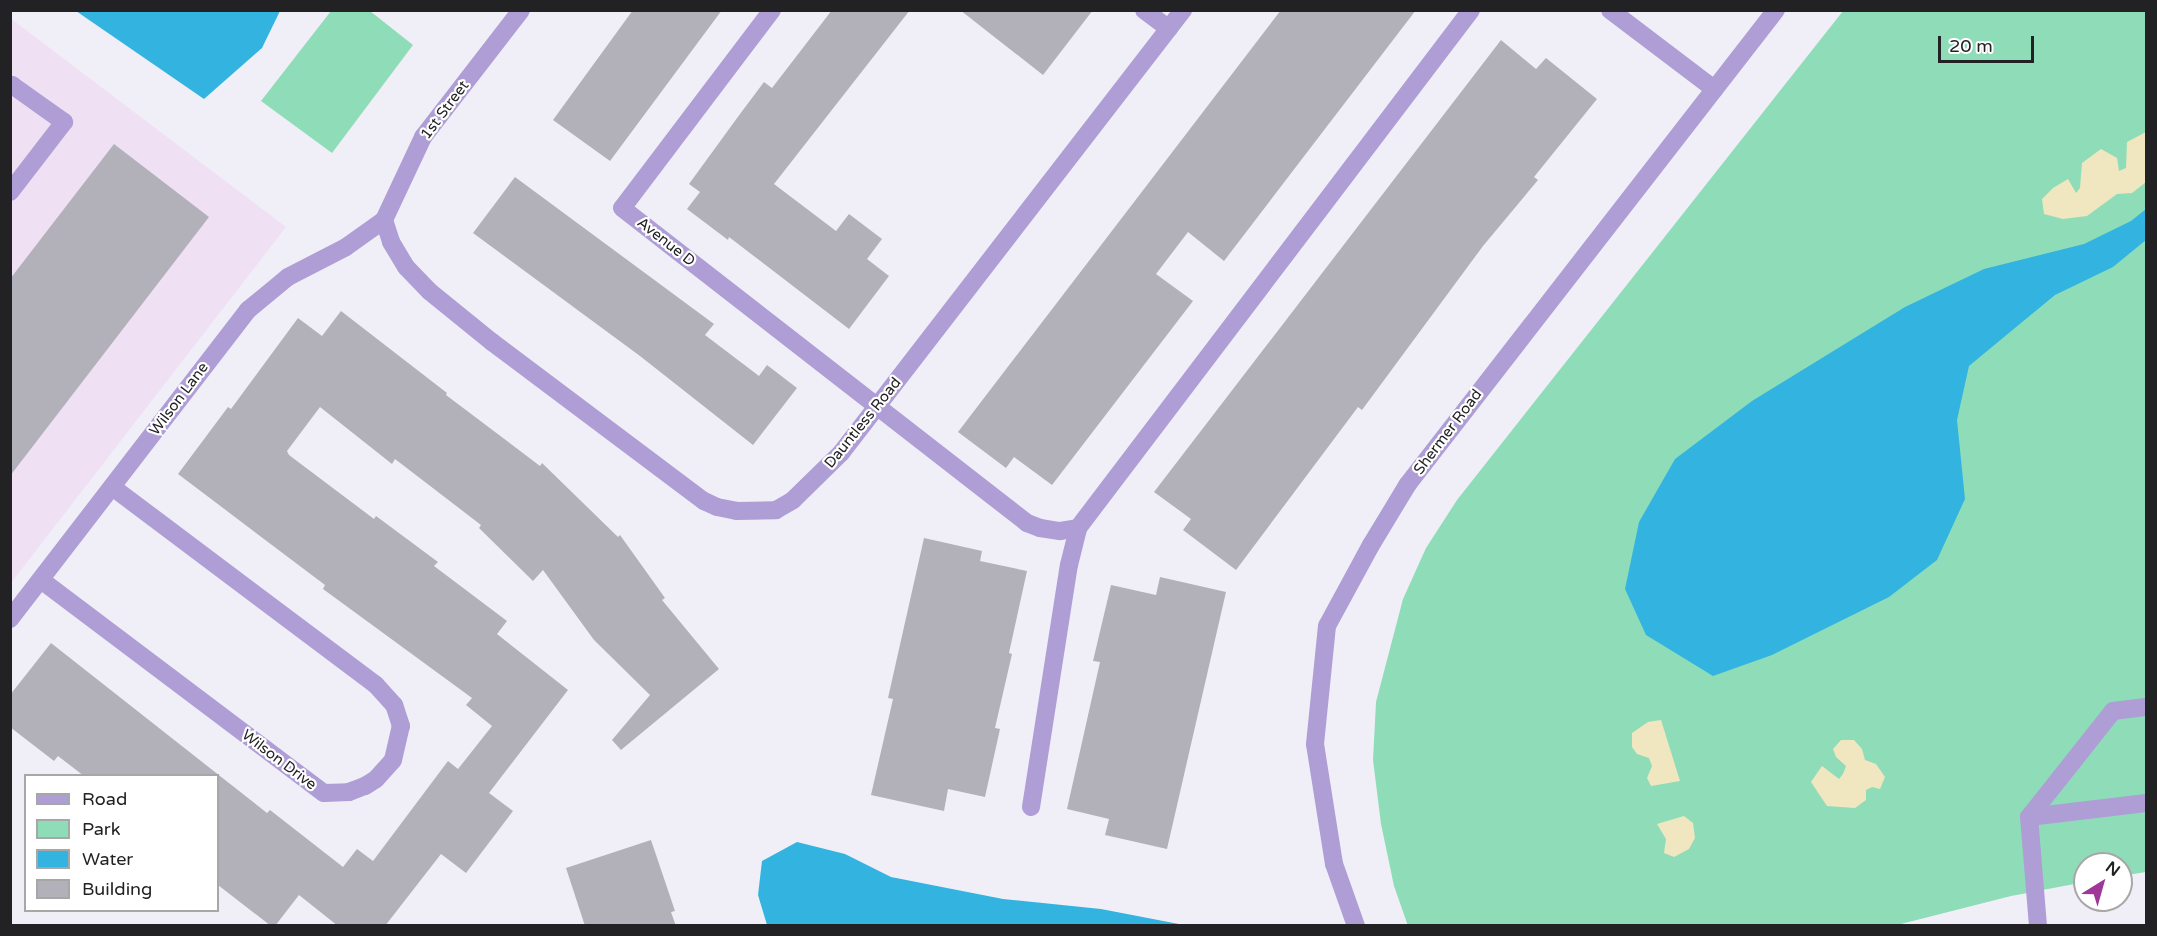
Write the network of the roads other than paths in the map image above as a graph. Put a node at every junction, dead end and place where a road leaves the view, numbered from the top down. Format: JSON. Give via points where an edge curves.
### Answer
{"nodes":[{"id":1,"x":521,"y":10,"type":"edge"},
{"id":2,"x":772,"y":10,"type":"edge"},
{"id":3,"x":1144,"y":10,"type":"edge"},
{"id":4,"x":1183,"y":10,"type":"edge"},
{"id":5,"x":1471,"y":10,"type":"edge"},
{"id":6,"x":1610,"y":10,"type":"edge"},
{"id":7,"x":1776,"y":10,"type":"edge"},
{"id":8,"x":1169,"y":29,"type":"junction"},
{"id":9,"x":10,"y":87,"type":"edge"},
{"id":10,"x":1714,"y":89,"type":"junction"},
{"id":11,"x":10,"y":192,"type":"edge"},
{"id":12,"x":384,"y":220,"type":"junction"},
{"id":13,"x":877,"y":407,"type":"junction"},
{"id":14,"x":112,"y":487,"type":"junction"},
{"id":15,"x":1078,"y":528,"type":"junction"},
{"id":16,"x":40,"y":580,"type":"junction"},
{"id":17,"x":10,"y":619,"type":"edge"},
{"id":18,"x":2146,"y":707,"type":"edge"},
{"id":19,"x":2146,"y":803,"type":"edge"},
{"id":20,"x":1031,"y":807,"type":"dead end"},
{"id":21,"x":2029,"y":817,"type":"junction"},
{"id":22,"x":1356,"y":926,"type":"edge"},
{"id":23,"x":2038,"y":926,"type":"edge"}],
"edges":[{"from":1,"to":12,"type":"street","name":"1st Street","via":[[423,137]]},
{"from":2,"to":13,"type":"street","name":"Avenue D","via":[[622,208]]},
{"from":3,"to":8,"type":"street"},
{"from":4,"to":8,"type":"street","name":"Dauntless Road"},
{"from":5,"to":15,"type":"street"},
{"from":6,"to":10,"type":"street"},
{"from":7,"to":10,"type":"street","name":"Shermer Road"},
{"from":8,"to":13,"type":"street","name":"Dauntless Road"},
{"from":9,"to":11,"type":"street","via":[[64,122]]},
{"from":10,"to":22,"type":"street","name":"Shermer Road","via":[[1408,484],[1327,626],[1315,744],[1334,864]]},
{"from":12,"to":13,"type":"street","name":"Dauntless Road","via":[[406,267],[429,291],[501,349],[717,507],[753,513],[776,510],[793,500],[841,453]]},
{"from":12,"to":14,"type":"street","name":"Wilson Lane","via":[[346,247],[288,277],[248,310]]},
{"from":13,"to":15,"type":"street","via":[[1027,523],[1060,531]]},
{"from":14,"to":16,"type":"street","name":"Wilson Lane"},
{"from":14,"to":16,"type":"street","name":"Wilson Drive","via":[[376,685],[394,705],[401,726],[393,759],[364,786],[349,792],[324,793]]},
{"from":15,"to":20,"type":"street"},
{"from":16,"to":17,"type":"street","name":"Wilson Lane"},
{"from":18,"to":21,"type":"street","via":[[2113,711]]},
{"from":19,"to":21,"type":"street"},
{"from":21,"to":23,"type":"street"}]}
